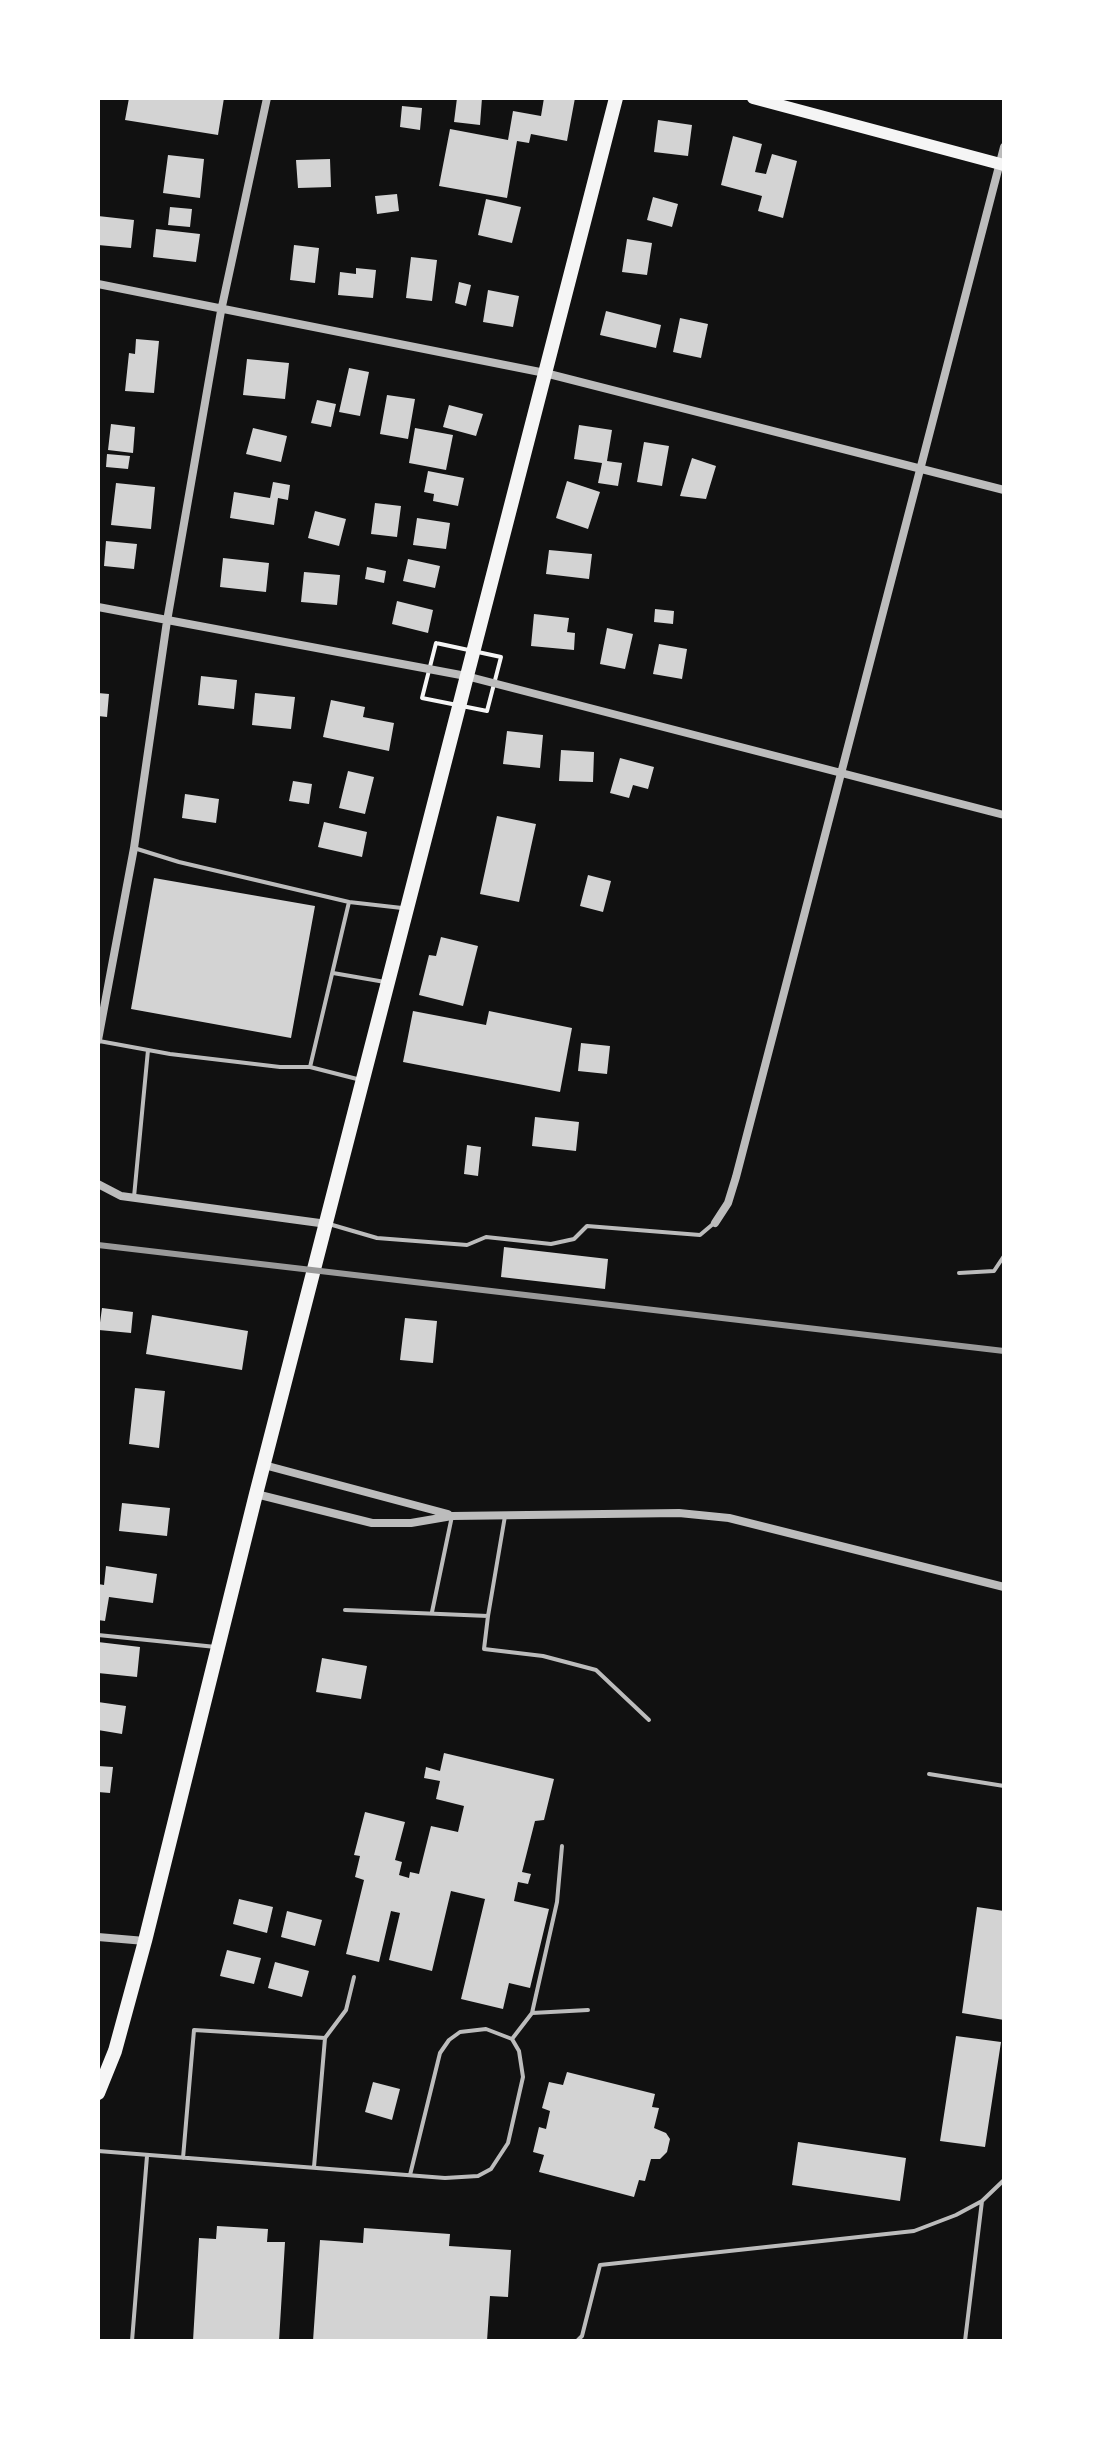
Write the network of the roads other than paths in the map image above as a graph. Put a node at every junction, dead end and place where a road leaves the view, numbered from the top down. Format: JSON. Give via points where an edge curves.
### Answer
{"nodes":[{"id":1,"x":267,"y":98,"type":"edge"},
{"id":2,"x":616,"y":98,"type":"edge"},
{"id":3,"x":753,"y":98,"type":"edge"},
{"id":4,"x":1004,"y":147,"type":"edge"},
{"id":5,"x":1002,"y":164,"type":"edge"},
{"id":6,"x":98,"y":284,"type":"edge"},
{"id":7,"x":221,"y":311,"type":"junction"},
{"id":8,"x":545,"y":373,"type":"junction"},
{"id":9,"x":919,"y":469,"type":"junction"},
{"id":10,"x":1004,"y":490,"type":"edge"},
{"id":11,"x":98,"y":607,"type":"edge"},
{"id":12,"x":167,"y":621,"type":"junction"},
{"id":13,"x":466,"y":676,"type":"junction"},
{"id":14,"x":839,"y":773,"type":"junction"},
{"id":15,"x":1004,"y":815,"type":"edge"},
{"id":16,"x":134,"y":848,"type":"junction"},
{"id":17,"x":349,"y":902,"type":"junction"},
{"id":18,"x":407,"y":909,"type":"junction"},
{"id":19,"x":333,"y":973,"type":"junction"},
{"id":20,"x":388,"y":982,"type":"junction"},
{"id":21,"x":98,"y":1041,"type":"edge"},
{"id":22,"x":148,"y":1050,"type":"junction"},
{"id":23,"x":310,"y":1067,"type":"junction"},
{"id":24,"x":363,"y":1081,"type":"junction"},
{"id":25,"x":98,"y":1184,"type":"edge"},
{"id":26,"x":134,"y":1197,"type":"junction"},
{"id":27,"x":715,"y":1223,"type":"joint"},
{"id":28,"x":327,"y":1224,"type":"junction"},
{"id":29,"x":1004,"y":1256,"type":"edge"},
{"id":30,"x":959,"y":1273,"type":"dead end"},
{"id":31,"x":264,"y":1465,"type":"junction"},
{"id":32,"x":256,"y":1494,"type":"junction"},
{"id":33,"x":505,"y":1515,"type":"junction"},
{"id":34,"x":452,"y":1516,"type":"junction"},
{"id":35,"x":1004,"y":1587,"type":"edge"},
{"id":36,"x":345,"y":1610,"type":"dead end"},
{"id":37,"x":432,"y":1612,"type":"junction"},
{"id":38,"x":488,"y":1616,"type":"junction"},
{"id":39,"x":98,"y":1635,"type":"edge"},
{"id":40,"x":218,"y":1647,"type":"junction"},
{"id":41,"x":649,"y":1720,"type":"dead end"},
{"id":42,"x":929,"y":1774,"type":"dead end"},
{"id":43,"x":1004,"y":1786,"type":"edge"},
{"id":44,"x":562,"y":1846,"type":"dead end"},
{"id":45,"x":98,"y":1937,"type":"edge"},
{"id":46,"x":145,"y":1941,"type":"junction"},
{"id":47,"x":354,"y":1977,"type":"dead end"},
{"id":48,"x":588,"y":2010,"type":"dead end"},
{"id":49,"x":532,"y":2013,"type":"junction"},
{"id":50,"x":325,"y":2038,"type":"junction"},
{"id":51,"x":512,"y":2039,"type":"junction"},
{"id":52,"x":98,"y":2093,"type":"edge"},
{"id":53,"x":98,"y":2151,"type":"edge"},
{"id":54,"x":147,"y":2155,"type":"junction"},
{"id":55,"x":183,"y":2158,"type":"junction"},
{"id":56,"x":314,"y":2167,"type":"junction"},
{"id":57,"x":410,"y":2175,"type":"junction"},
{"id":58,"x":1004,"y":2180,"type":"edge"},
{"id":59,"x":982,"y":2201,"type":"junction"},
{"id":60,"x":132,"y":2341,"type":"edge"},
{"id":61,"x":577,"y":2341,"type":"edge"},
{"id":62,"x":965,"y":2341,"type":"edge"}],
"edges":[{"from":1,"to":7,"type":"street"},
{"from":2,"to":8,"type":"main road"},
{"from":3,"to":5,"type":"main road"},
{"from":4,"to":5,"type":"street"},
{"from":5,"to":9,"type":"street"},
{"from":6,"to":7,"type":"street"},
{"from":7,"to":8,"type":"street"},
{"from":7,"to":12,"type":"street"},
{"from":8,"to":9,"type":"street"},
{"from":8,"to":13,"type":"main road"},
{"from":9,"to":10,"type":"street"},
{"from":9,"to":14,"type":"street"},
{"from":11,"to":12,"type":"street"},
{"from":12,"to":13,"type":"street"},
{"from":12,"to":16,"type":"street"},
{"from":13,"to":14,"type":"street"},
{"from":13,"to":18,"type":"main road"},
{"from":14,"to":15,"type":"street"},
{"from":14,"to":27,"type":"street","via":[[736,1177]]},
{"from":16,"to":17,"type":"lane"},
{"from":16,"to":21,"type":"street"},
{"from":17,"to":18,"type":"lane"},
{"from":17,"to":19,"type":"lane"},
{"from":18,"to":20,"type":"main road"},
{"from":19,"to":20,"type":"lane"},
{"from":19,"to":23,"type":"lane"},
{"from":20,"to":24,"type":"main road"},
{"from":21,"to":22,"type":"lane"},
{"from":22,"to":23,"type":"lane"},
{"from":22,"to":26,"type":"lane"},
{"from":23,"to":24,"type":"lane"},
{"from":24,"to":28,"type":"main road"},
{"from":25,"to":26,"type":"street"},
{"from":26,"to":28,"type":"street"},
{"from":27,"to":28,"type":"lane","via":[[700,1235],[587,1226],[574,1239],[551,1244],[486,1237],[467,1245],[377,1238]]},
{"from":28,"to":31,"type":"main road"},
{"from":29,"to":30,"type":"lane","via":[[994,1271]]},
{"from":31,"to":32,"type":"main road"},
{"from":31,"to":34,"type":"street"},
{"from":32,"to":34,"type":"street","via":[[372,1523]]},
{"from":32,"to":40,"type":"main road"},
{"from":33,"to":34,"type":"street"},
{"from":33,"to":35,"type":"street","via":[[679,1513],[729,1518]]},
{"from":33,"to":38,"type":"lane"},
{"from":34,"to":37,"type":"lane"},
{"from":36,"to":37,"type":"lane"},
{"from":37,"to":38,"type":"lane"},
{"from":38,"to":41,"type":"lane","via":[[484,1649],[596,1670]]},
{"from":39,"to":40,"type":"lane"},
{"from":40,"to":46,"type":"main road"},
{"from":42,"to":43,"type":"lane"},
{"from":44,"to":49,"type":"lane","via":[[557,1902]]},
{"from":45,"to":46,"type":"street"},
{"from":46,"to":52,"type":"main road"},
{"from":47,"to":50,"type":"lane","via":[[346,2010]]},
{"from":48,"to":49,"type":"lane"},
{"from":49,"to":51,"type":"lane"},
{"from":50,"to":55,"type":"lane","via":[[194,2030]]},
{"from":50,"to":56,"type":"lane"},
{"from":51,"to":57,"type":"lane","via":[[486,2029],[460,2032],[449,2040],[440,2053]]},
{"from":51,"to":57,"type":"lane","via":[[523,2077],[501,2158],[491,2169],[462,2179]]},
{"from":53,"to":54,"type":"lane"},
{"from":54,"to":55,"type":"lane"},
{"from":54,"to":60,"type":"lane"},
{"from":55,"to":56,"type":"lane"},
{"from":56,"to":57,"type":"lane"},
{"from":58,"to":59,"type":"lane"},
{"from":59,"to":61,"type":"lane","via":[[914,2231],[600,2265]]},
{"from":59,"to":62,"type":"lane"}]}
